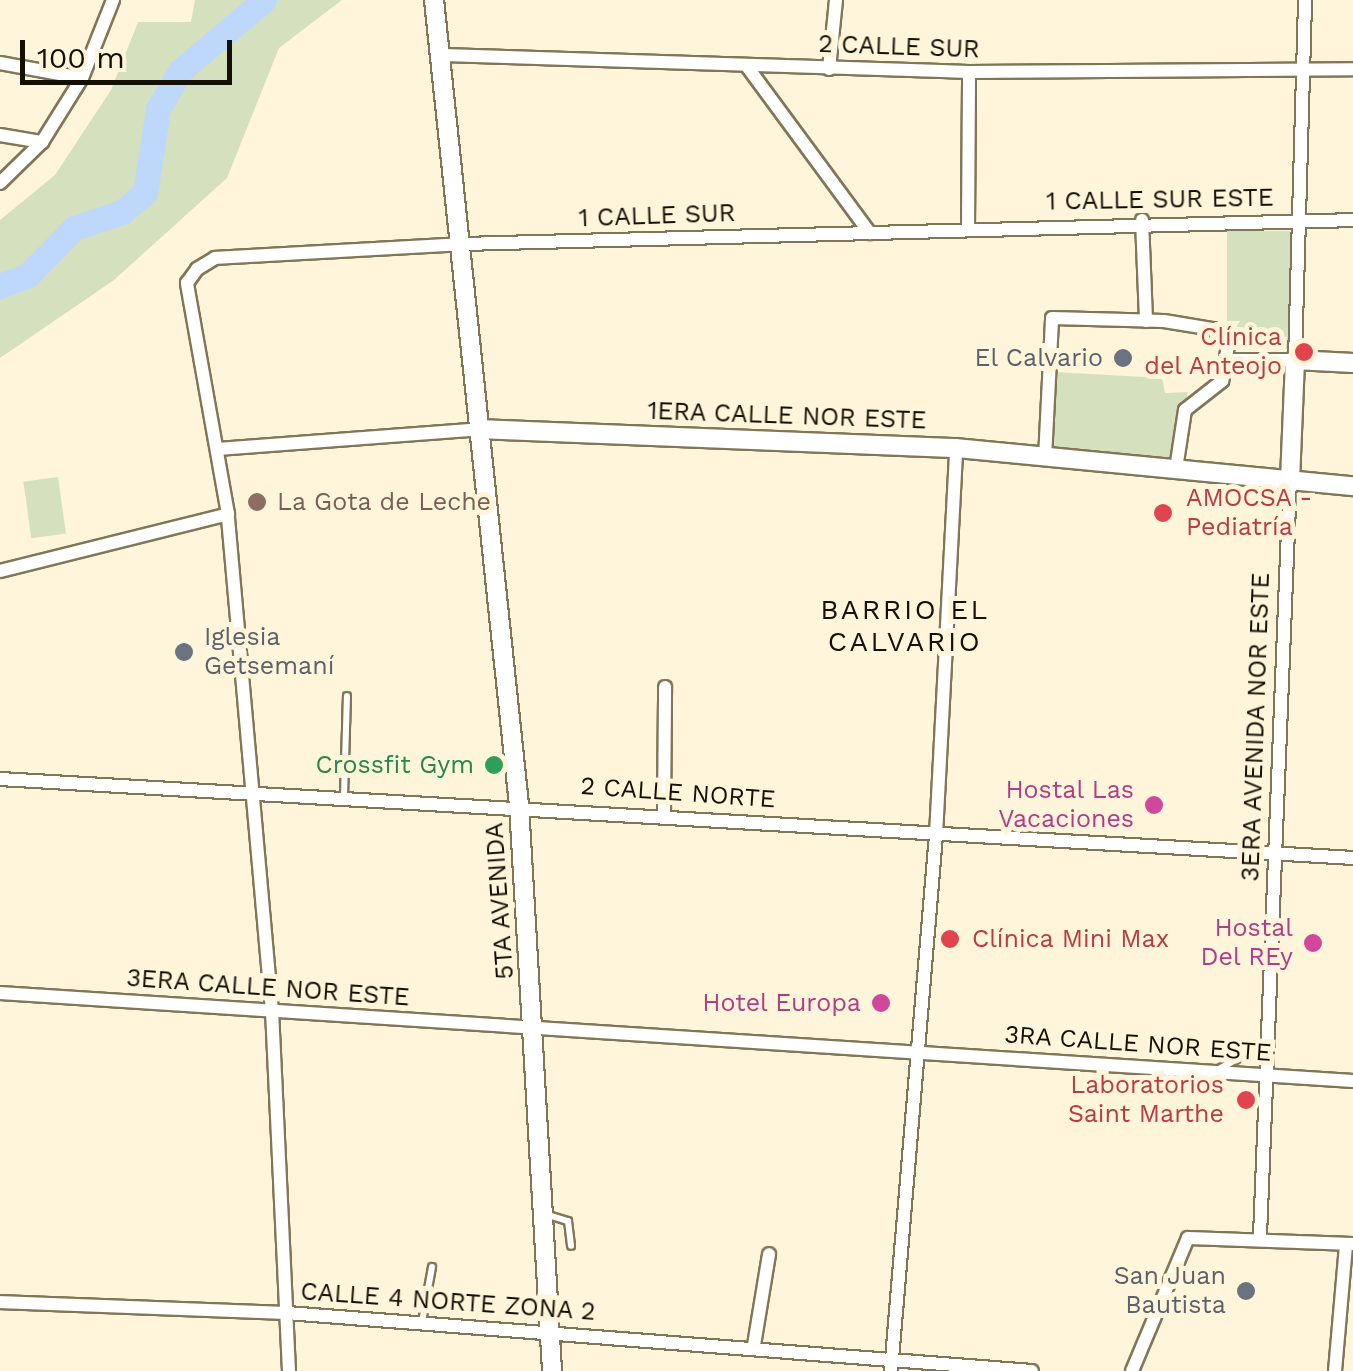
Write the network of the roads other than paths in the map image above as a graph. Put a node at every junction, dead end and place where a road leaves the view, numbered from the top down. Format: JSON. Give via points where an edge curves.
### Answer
{"nodes":[{"id":1,"x":111,"y":0,"type":"edge"},
{"id":2,"x":434,"y":0,"type":"edge"},
{"id":3,"x":836,"y":0,"type":"edge"},
{"id":4,"x":1305,"y":0,"type":"edge"},
{"id":5,"x":444,"y":55,"type":"junction"},
{"id":6,"x":0,"y":63,"type":"edge"},
{"id":7,"x":746,"y":66,"type":"junction"},
{"id":8,"x":1303,"y":67,"type":"junction"},
{"id":9,"x":1353,"y":68,"type":"edge"},
{"id":10,"x":829,"y":69,"type":"junction"},
{"id":11,"x":969,"y":72,"type":"junction"},
{"id":12,"x":82,"y":78,"type":"junction"},
{"id":13,"x":0,"y":135,"type":"edge"},
{"id":14,"x":42,"y":142,"type":"junction"},
{"id":15,"x":0,"y":183,"type":"edge"},
{"id":16,"x":1142,"y":220,"type":"junction"},
{"id":17,"x":1353,"y":220,"type":"edge"},
{"id":18,"x":1299,"y":221,"type":"junction"},
{"id":19,"x":968,"y":226,"type":"junction"},
{"id":20,"x":870,"y":233,"type":"junction"},
{"id":21,"x":463,"y":244,"type":"junction"},
{"id":22,"x":1146,"y":321,"type":"junction"},
{"id":23,"x":1228,"y":360,"type":"junction"},
{"id":24,"x":1295,"y":360,"type":"junction"},
{"id":25,"x":1353,"y":363,"type":"edge"},
{"id":26,"x":480,"y":429,"type":"junction"},
{"id":27,"x":956,"y":448,"type":"junction"},
{"id":28,"x":217,"y":449,"type":"junction"},
{"id":29,"x":1045,"y":458,"type":"junction"},
{"id":30,"x":1176,"y":469,"type":"junction"},
{"id":31,"x":1290,"y":480,"type":"junction"},
{"id":32,"x":1353,"y":486,"type":"edge"},
{"id":33,"x":228,"y":514,"type":"junction"},
{"id":34,"x":0,"y":571,"type":"edge"},
{"id":35,"x":665,"y":687,"type":"dead end"},
{"id":36,"x":347,"y":696,"type":"dead end"},
{"id":37,"x":0,"y":779,"type":"edge"},
{"id":38,"x":252,"y":791,"type":"junction"},
{"id":39,"x":344,"y":796,"type":"junction"},
{"id":40,"x":519,"y":804,"type":"junction"},
{"id":41,"x":664,"y":813,"type":"junction"},
{"id":42,"x":936,"y":836,"type":"junction"},
{"id":43,"x":1353,"y":858,"type":"edge"},
{"id":44,"x":1276,"y":859,"type":"junction"},
{"id":45,"x":0,"y":993,"type":"edge"},
{"id":46,"x":272,"y":1011,"type":"junction"},
{"id":47,"x":534,"y":1028,"type":"junction"},
{"id":48,"x":1269,"y":1042,"type":"junction"},
{"id":49,"x":919,"y":1051,"type":"junction"},
{"id":50,"x":1218,"y":1072,"type":"junction"},
{"id":51,"x":1268,"y":1076,"type":"junction"},
{"id":52,"x":1353,"y":1081,"type":"edge"},
{"id":53,"x":544,"y":1214,"type":"junction"},
{"id":54,"x":1260,"y":1236,"type":"junction"},
{"id":55,"x":1349,"y":1244,"type":"edge"},
{"id":56,"x":571,"y":1246,"type":"dead end"},
{"id":57,"x":769,"y":1254,"type":"dead end"},
{"id":58,"x":432,"y":1267,"type":"dead end"},
{"id":59,"x":0,"y":1302,"type":"edge"},
{"id":60,"x":287,"y":1313,"type":"junction"},
{"id":61,"x":422,"y":1323,"type":"junction"},
{"id":62,"x":550,"y":1332,"type":"junction"},
{"id":63,"x":754,"y":1345,"type":"junction"},
{"id":64,"x":891,"y":1364,"type":"edge"},
{"id":65,"x":289,"y":1371,"type":"edge"},
{"id":66,"x":552,"y":1371,"type":"edge"},
{"id":67,"x":1032,"y":1371,"type":"edge"},
{"id":68,"x":1132,"y":1371,"type":"edge"},
{"id":69,"x":1335,"y":1371,"type":"edge"}],
"edges":[{"from":1,"to":12,"type":"street"},
{"from":2,"to":5,"type":"street","name":"5TA AVENIDA"},
{"from":3,"to":10,"type":"street"},
{"from":4,"to":8,"type":"street","name":"3ERA AVENIDA NOR ESTE"},
{"from":5,"to":7,"type":"street","name":"2 CALLE SUR"},
{"from":5,"to":21,"type":"street","name":"5TA AVENIDA"},
{"from":6,"to":12,"type":"street"},
{"from":7,"to":10,"type":"street","name":"2 CALLE SUR"},
{"from":7,"to":20,"type":"street"},
{"from":8,"to":9,"type":"street","name":"2 CALLE SUR"},
{"from":8,"to":11,"type":"street","name":"2 CALLE SUR"},
{"from":8,"to":18,"type":"street","name":"3ERA AVENIDA NOR ESTE"},
{"from":10,"to":11,"type":"street","name":"2 CALLE SUR"},
{"from":11,"to":19,"type":"street"},
{"from":12,"to":14,"type":"street"},
{"from":13,"to":14,"type":"street"},
{"from":14,"to":15,"type":"street"},
{"from":16,"to":18,"type":"street","name":"1 CALLE SUR ESTE"},
{"from":16,"to":19,"type":"street","name":"1 CALLE SUR ESTE"},
{"from":16,"to":22,"type":"street"},
{"from":17,"to":18,"type":"street","name":"1 CALLE SUR ESTE"},
{"from":18,"to":24,"type":"street","name":"3ERA AVENIDA NOR ESTE"},
{"from":19,"to":20,"type":"street","name":"1 CALLE SUR"},
{"from":20,"to":21,"type":"street","name":"1 CALLE SUR"},
{"from":21,"to":26,"type":"street","name":"5TA AVENIDA"},
{"from":21,"to":28,"type":"street","name":"1 CALLE SUR","via":[[215,258],[196,269],[187,282]]},
{"from":22,"to":23,"type":"street","via":[[1213,329]]},
{"from":22,"to":29,"type":"street","via":[[1052,318]]},
{"from":23,"to":24,"type":"street"},
{"from":23,"to":30,"type":"street","via":[[1222,380],[1185,410]]},
{"from":24,"to":25,"type":"street"},
{"from":24,"to":31,"type":"street","name":"3ERA AVENIDA NOR ESTE"},
{"from":26,"to":27,"type":"street","name":"1ERA CALLE NOR ESTE"},
{"from":26,"to":28,"type":"street","name":"1ERA CALLE NOR ESTE"},
{"from":26,"to":40,"type":"street","name":"5TA AVENIDA"},
{"from":27,"to":29,"type":"street","name":"1ERA CALLE NOR ESTE"},
{"from":27,"to":42,"type":"street"},
{"from":28,"to":33,"type":"street"},
{"from":29,"to":30,"type":"street","name":"1ERA CALLE NOR ESTE"},
{"from":30,"to":31,"type":"street","name":"1ERA CALLE NOR ESTE"},
{"from":31,"to":32,"type":"street","name":"1ERA CALLE NOR ESTE"},
{"from":31,"to":44,"type":"street","name":"3ERA AVENIDA NOR ESTE"},
{"from":33,"to":34,"type":"street"},
{"from":33,"to":38,"type":"street"},
{"from":35,"to":41,"type":"street"},
{"from":36,"to":39,"type":"lane"},
{"from":37,"to":38,"type":"street","name":"2 CALLE NORTE"},
{"from":38,"to":39,"type":"street","name":"2 CALLE NORTE"},
{"from":38,"to":46,"type":"street"},
{"from":39,"to":40,"type":"street","name":"2 CALLE NORTE"},
{"from":40,"to":41,"type":"street","name":"2 CALLE NORTE"},
{"from":40,"to":47,"type":"street","name":"5TA AVENIDA"},
{"from":41,"to":42,"type":"street","name":"2 CALLE NORTE"},
{"from":42,"to":44,"type":"street","name":"2 CALLE NORTE"},
{"from":42,"to":49,"type":"street"},
{"from":43,"to":44,"type":"street","name":"2 CALLE NORTE"},
{"from":44,"to":48,"type":"street","name":"3ERA AVENIDA NOR ESTE"},
{"from":45,"to":46,"type":"street","name":"3ERA CALLE NOR ESTE"},
{"from":46,"to":47,"type":"street","name":"3ERA CALLE NOR ESTE"},
{"from":46,"to":60,"type":"street"},
{"from":47,"to":49,"type":"street"},
{"from":47,"to":53,"type":"street","name":"5TA AVENIDA"},
{"from":48,"to":50,"type":"lane","via":[[1241,1050]]},
{"from":48,"to":51,"type":"street","name":"3ERA AVENIDA NOR ESTE"},
{"from":49,"to":50,"type":"street","name":"3RA CALLE NOR ESTE"},
{"from":49,"to":64,"type":"street"},
{"from":50,"to":51,"type":"street","name":"3RA CALLE NOR ESTE"},
{"from":51,"to":52,"type":"street","name":"3RA CALLE NOR ESTE"},
{"from":51,"to":54,"type":"street","name":"3ERA AVENIDA NOR ESTE"},
{"from":53,"to":56,"type":"lane","via":[[568,1221]]},
{"from":53,"to":62,"type":"street","name":"5TA AVENIDA"},
{"from":54,"to":55,"type":"street"},
{"from":54,"to":68,"type":"street","via":[[1188,1238]]},
{"from":55,"to":69,"type":"street"},
{"from":57,"to":63,"type":"street"},
{"from":58,"to":61,"type":"lane"},
{"from":59,"to":60,"type":"street","name":"CALLE 4 NORTE ZONA 2"},
{"from":60,"to":61,"type":"street","name":"CALLE 4 NORTE ZONA 2"},
{"from":60,"to":65,"type":"street"},
{"from":61,"to":62,"type":"street","name":"CALLE 4 NORTE ZONA 2"},
{"from":62,"to":63,"type":"street","name":"CALLE 4 NORTE ZONA 2"},
{"from":62,"to":66,"type":"street","name":"5TA AVENIDA"},
{"from":63,"to":64,"type":"street","name":"CALLE 4 NORTE ZONA 2"},
{"from":64,"to":67,"type":"street","name":"CALLE 4 NORTE ZONA 2"}]}
